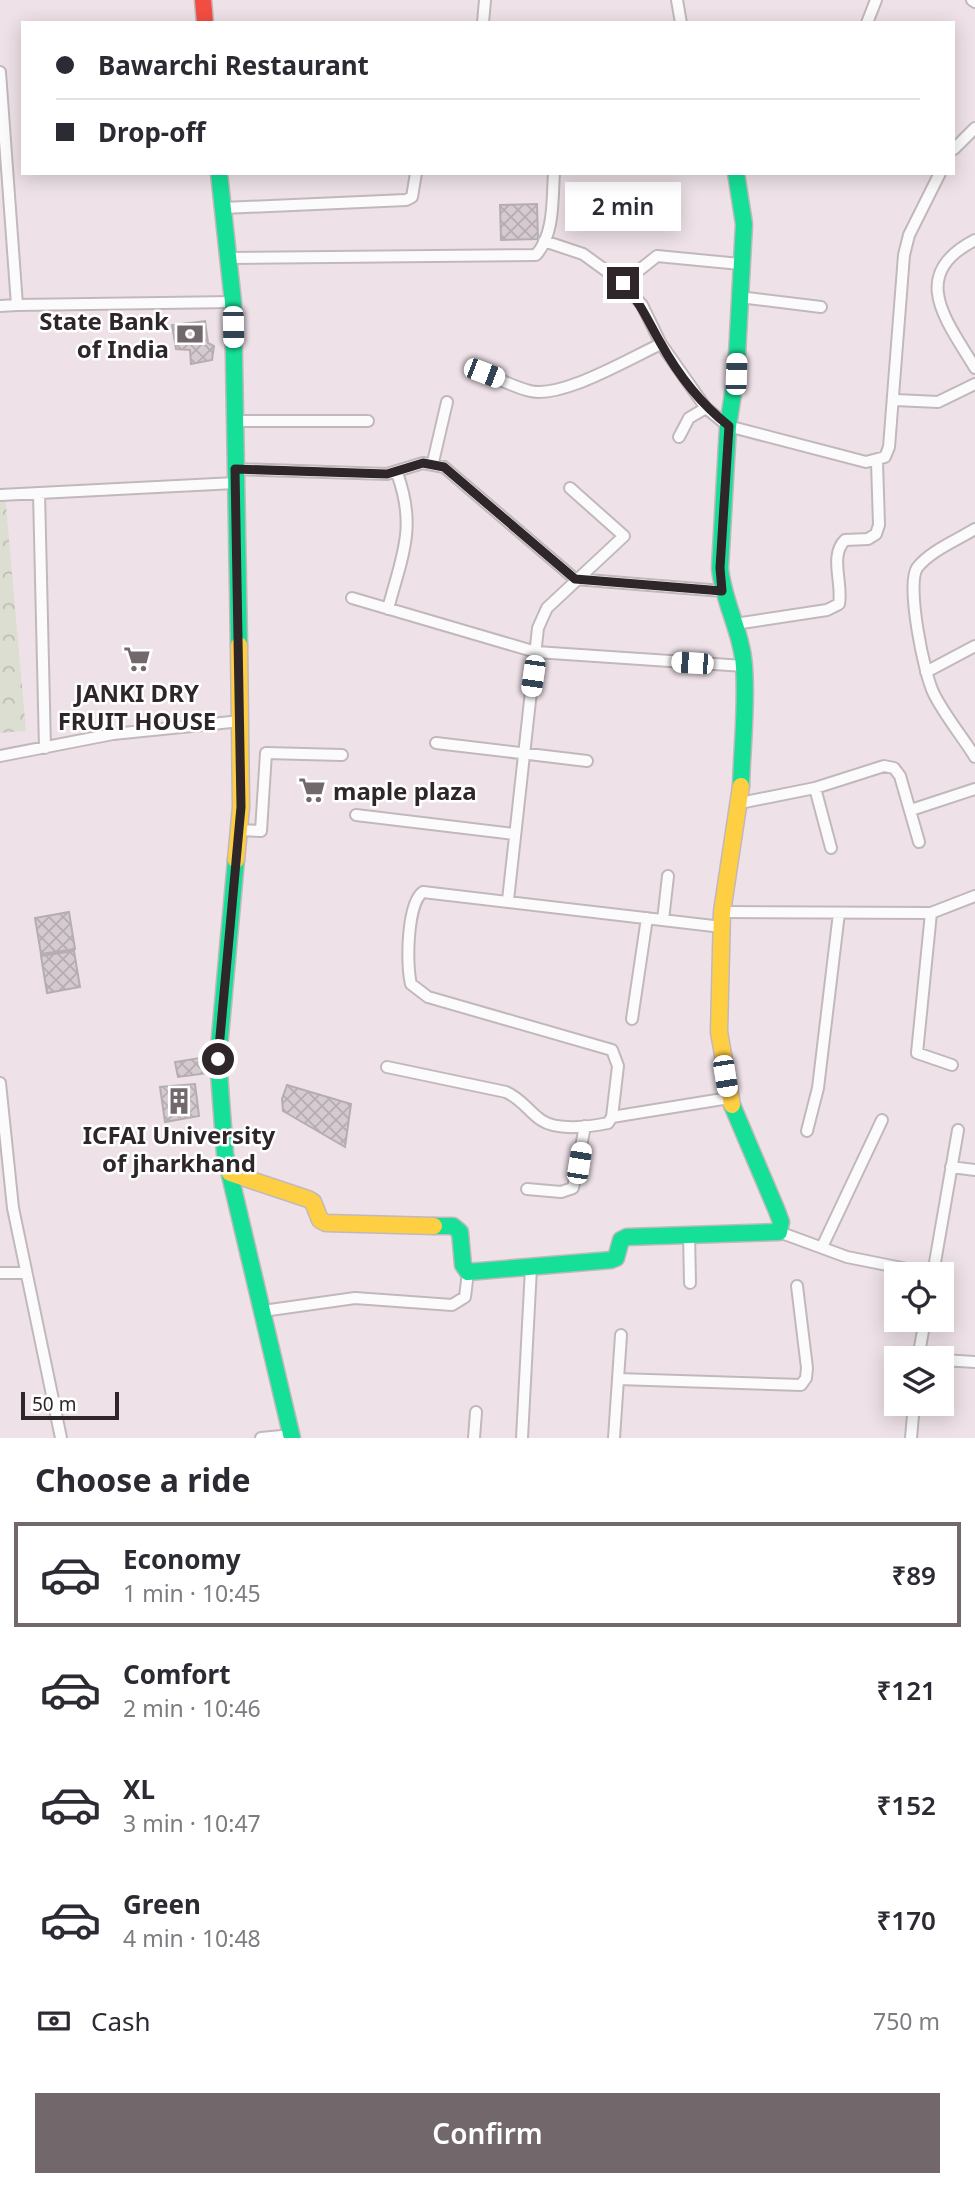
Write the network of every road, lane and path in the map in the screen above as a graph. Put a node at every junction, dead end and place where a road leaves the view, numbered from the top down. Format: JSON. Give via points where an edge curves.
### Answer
{"nodes":[{"id":1,"x":203,"y":0,"type":"edge"},
{"id":2,"x":485,"y":0,"type":"edge"},
{"id":3,"x":677,"y":0,"type":"edge"},
{"id":4,"x":876,"y":0,"type":"edge"},
{"id":5,"x":205,"y":21,"type":"edge"},
{"id":6,"x":483,"y":21,"type":"edge"},
{"id":7,"x":681,"y":21,"type":"edge"},
{"id":8,"x":868,"y":21,"type":"edge"},
{"id":9,"x":0,"y":72,"type":"edge"},
{"id":10,"x":975,"y":128,"type":"edge"},
{"id":11,"x":2,"y":129,"type":"edge"},
{"id":12,"x":955,"y":148,"type":"edge"},
{"id":13,"x":219,"y":175,"type":"edge"},
{"id":14,"x":416,"y":175,"type":"edge"},
{"id":15,"x":554,"y":175,"type":"edge"},
{"id":16,"x":736,"y":175,"type":"edge"},
{"id":17,"x":939,"y":175,"type":"edge"},
{"id":18,"x":223,"y":208,"type":"junction"},
{"id":19,"x":975,"y":240,"type":"edge"},
{"id":20,"x":544,"y":241,"type":"junction"},
{"id":21,"x":229,"y":258,"type":"junction"},
{"id":22,"x":740,"y":264,"type":"junction"},
{"id":23,"x":623,"y":283,"type":"junction"},
{"id":24,"x":739,"y":297,"type":"junction"},
{"id":25,"x":233,"y":302,"type":"junction"},
{"id":26,"x":17,"y":305,"type":"junction"},
{"id":27,"x":0,"y":306,"type":"edge"},
{"id":28,"x":821,"y":307,"type":"dead end"},
{"id":29,"x":661,"y":344,"type":"junction"},
{"id":30,"x":975,"y":368,"type":"edge"},
{"id":31,"x":484,"y":373,"type":"dead end"},
{"id":32,"x":975,"y":384,"type":"edge"},
{"id":33,"x":895,"y":400,"type":"junction"},
{"id":34,"x":447,"y":402,"type":"dead end"},
{"id":35,"x":706,"y":408,"type":"junction"},
{"id":36,"x":233,"y":421,"type":"junction"},
{"id":37,"x":368,"y":421,"type":"dead end"},
{"id":38,"x":729,"y":426,"type":"junction"},
{"id":39,"x":679,"y":437,"type":"dead end"},
{"id":40,"x":432,"y":462,"type":"junction"},
{"id":41,"x":877,"y":462,"type":"junction"},
{"id":42,"x":397,"y":472,"type":"junction"},
{"id":43,"x":235,"y":476,"type":"junction"},
{"id":44,"x":570,"y":488,"type":"dead end"},
{"id":45,"x":39,"y":493,"type":"junction"},
{"id":46,"x":0,"y":495,"type":"edge"},
{"id":47,"x":975,"y":529,"type":"edge"},
{"id":48,"x":575,"y":579,"type":"junction"},
{"id":49,"x":722,"y":591,"type":"junction"},
{"id":50,"x":352,"y":598,"type":"dead end"},
{"id":51,"x":388,"y":609,"type":"junction"},
{"id":52,"x":735,"y":624,"type":"junction"},
{"id":53,"x":975,"y":646,"type":"edge"},
{"id":54,"x":536,"y":652,"type":"junction"},
{"id":55,"x":744,"y":666,"type":"junction"},
{"id":56,"x":926,"y":672,"type":"junction"},
{"id":57,"x":241,"y":721,"type":"junction"},
{"id":58,"x":436,"y":743,"type":"dead end"},
{"id":59,"x":45,"y":748,"type":"junction"},
{"id":60,"x":522,"y":753,"type":"junction"},
{"id":61,"x":342,"y":755,"type":"dead end"},
{"id":62,"x":0,"y":756,"type":"edge"},
{"id":63,"x":975,"y":757,"type":"edge"},
{"id":64,"x":587,"y":761,"type":"dead end"},
{"id":65,"x":815,"y":788,"type":"junction"},
{"id":66,"x":975,"y":789,"type":"edge"},
{"id":67,"x":740,"y":803,"type":"junction"},
{"id":68,"x":911,"y":810,"type":"junction"},
{"id":69,"x":356,"y":816,"type":"dead end"},
{"id":70,"x":239,"y":830,"type":"junction"},
{"id":71,"x":514,"y":834,"type":"junction"},
{"id":72,"x":919,"y":842,"type":"dead end"},
{"id":73,"x":831,"y":848,"type":"dead end"},
{"id":74,"x":668,"y":876,"type":"dead end"},
{"id":75,"x":975,"y":897,"type":"edge"},
{"id":76,"x":508,"y":900,"type":"junction"},
{"id":77,"x":839,"y":913,"type":"junction"},
{"id":78,"x":931,"y":913,"type":"junction"},
{"id":79,"x":647,"y":918,"type":"junction"},
{"id":80,"x":663,"y":920,"type":"junction"},
{"id":81,"x":722,"y":920,"type":"junction"},
{"id":82,"x":632,"y":1019,"type":"dead end"},
{"id":83,"x":952,"y":1065,"type":"dead end"},
{"id":84,"x":387,"y":1067,"type":"dead end"},
{"id":85,"x":0,"y":1083,"type":"edge"},
{"id":86,"x":729,"y":1098,"type":"junction"},
{"id":87,"x":0,"y":1104,"type":"edge"},
{"id":88,"x":612,"y":1117,"type":"junction"},
{"id":89,"x":882,"y":1120,"type":"dead end"},
{"id":90,"x":585,"y":1125,"type":"junction"},
{"id":91,"x":957,"y":1130,"type":"dead end"},
{"id":92,"x":807,"y":1131,"type":"dead end"},
{"id":93,"x":951,"y":1167,"type":"junction"},
{"id":94,"x":975,"y":1170,"type":"edge"},
{"id":95,"x":230,"y":1173,"type":"junction"},
{"id":96,"x":527,"y":1189,"type":"dead end"},
{"id":97,"x":779,"y":1231,"type":"junction"},
{"id":98,"x":689,"y":1233,"type":"junction"},
{"id":99,"x":822,"y":1247,"type":"junction"},
{"id":100,"x":934,"y":1262,"type":"edge"},
{"id":101,"x":884,"y":1264,"type":"edge"},
{"id":102,"x":531,"y":1268,"type":"junction"},
{"id":103,"x":468,"y":1272,"type":"junction"},
{"id":104,"x":0,"y":1273,"type":"edge"},
{"id":105,"x":25,"y":1273,"type":"junction"},
{"id":106,"x":690,"y":1283,"type":"dead end"},
{"id":107,"x":797,"y":1286,"type":"dead end"},
{"id":108,"x":263,"y":1311,"type":"junction"},
{"id":109,"x":621,"y":1335,"type":"dead end"},
{"id":110,"x":954,"y":1361,"type":"edge"},
{"id":111,"x":975,"y":1362,"type":"edge"},
{"id":112,"x":618,"y":1379,"type":"junction"},
{"id":113,"x":476,"y":1412,"type":"dead end"},
{"id":114,"x":913,"y":1416,"type":"edge"},
{"id":115,"x":292,"y":1437,"type":"edge"},
{"id":116,"x":61,"y":1438,"type":"edge"},
{"id":117,"x":261,"y":1438,"type":"edge"},
{"id":118,"x":474,"y":1438,"type":"edge"},
{"id":119,"x":522,"y":1438,"type":"edge"},
{"id":120,"x":614,"y":1438,"type":"edge"},
{"id":121,"x":911,"y":1438,"type":"edge"}],
"edges":[{"from":1,"to":5,"type":"street"},
{"from":2,"to":6,"type":"street"},
{"from":3,"to":7,"type":"street"},
{"from":4,"to":8,"type":"street"},
{"from":9,"to":11,"type":"street"},
{"from":10,"to":12,"type":"street"},
{"from":11,"to":26,"type":"street"},
{"from":13,"to":18,"type":"street"},
{"from":14,"to":18,"type":"street","via":[[416,188],[406,200]]},
{"from":15,"to":20,"type":"street","via":[[553,208]]},
{"from":16,"to":22,"type":"street","via":[[744,224]]},
{"from":17,"to":33,"type":"street","via":[[904,255]]},
{"from":18,"to":21,"type":"street"},
{"from":19,"to":30,"type":"street","via":[[945,261],[936,284],[939,306]]},
{"from":20,"to":21,"type":"street","via":[[536,254],[527,257]]},
{"from":20,"to":23,"type":"street","via":[[583,254]]},
{"from":21,"to":25,"type":"street"},
{"from":22,"to":23,"type":"street","via":[[657,256]]},
{"from":22,"to":24,"type":"street"},
{"from":23,"to":29,"type":"street","via":[[642,305]]},
{"from":24,"to":28,"type":"street"},
{"from":24,"to":38,"type":"street"},
{"from":25,"to":26,"type":"street"},
{"from":25,"to":36,"type":"street"},
{"from":26,"to":27,"type":"street"},
{"from":29,"to":31,"type":"street","via":[[564,388],[545,392]]},
{"from":29,"to":35,"type":"street"},
{"from":32,"to":33,"type":"street","via":[[938,402]]},
{"from":33,"to":41,"type":"street","via":[[889,447]]},
{"from":34,"to":40,"type":"street"},
{"from":35,"to":38,"type":"street"},
{"from":35,"to":39,"type":"street","via":[[689,418]]},
{"from":36,"to":37,"type":"street"},
{"from":36,"to":43,"type":"street"},
{"from":38,"to":41,"type":"street"},
{"from":38,"to":49,"type":"street"},
{"from":40,"to":42,"type":"street"},
{"from":40,"to":48,"type":"street","via":[[444,467]]},
{"from":41,"to":52,"type":"street","via":[[876,534],[845,540],[839,546],[839,604],[828,610]]},
{"from":42,"to":43,"type":"street"},
{"from":42,"to":51,"type":"street","via":[[407,500],[408,529]]},
{"from":43,"to":45,"type":"street"},
{"from":43,"to":57,"type":"street"},
{"from":44,"to":48,"type":"street","via":[[624,536]]},
{"from":45,"to":46,"type":"street"},
{"from":45,"to":59,"type":"street"},
{"from":47,"to":56,"type":"street","via":[[916,570],[913,588]]},
{"from":48,"to":49,"type":"street"},
{"from":48,"to":54,"type":"street","via":[[541,617]]},
{"from":49,"to":52,"type":"street"},
{"from":50,"to":51,"type":"street"},
{"from":51,"to":54,"type":"street"},
{"from":52,"to":55,"type":"street"},
{"from":53,"to":56,"type":"street"},
{"from":54,"to":55,"type":"street"},
{"from":54,"to":60,"type":"street"},
{"from":55,"to":67,"type":"street"},
{"from":56,"to":63,"type":"street","via":[[933,693]]},
{"from":57,"to":59,"type":"street","via":[[113,734]]},
{"from":57,"to":70,"type":"street"},
{"from":58,"to":60,"type":"street"},
{"from":59,"to":62,"type":"street"},
{"from":60,"to":64,"type":"street"},
{"from":60,"to":71,"type":"street"},
{"from":61,"to":70,"type":"street","via":[[265,753],[261,831]]},
{"from":65,"to":67,"type":"street"},
{"from":65,"to":68,"type":"street","via":[[884,766],[894,768]]},
{"from":65,"to":73,"type":"street"},
{"from":66,"to":68,"type":"street"},
{"from":67,"to":81,"type":"street"},
{"from":68,"to":72,"type":"street"},
{"from":69,"to":71,"type":"street"},
{"from":70,"to":95,"type":"street","via":[[218,1059]]},
{"from":71,"to":76,"type":"street"},
{"from":74,"to":80,"type":"street"},
{"from":75,"to":78,"type":"street"},
{"from":76,"to":79,"type":"street"},
{"from":76,"to":88,"type":"street","via":[[432,891],[416,897],[408,971],[411,984],[428,997],[612,1050],[618,1066]]},
{"from":77,"to":78,"type":"street"},
{"from":77,"to":81,"type":"street"},
{"from":77,"to":92,"type":"street","via":[[818,1088]]},
{"from":78,"to":83,"type":"street","via":[[917,1053]]},
{"from":79,"to":80,"type":"street"},
{"from":79,"to":82,"type":"street"},
{"from":80,"to":81,"type":"street"},
{"from":81,"to":86,"type":"street","via":[[719,1032]]},
{"from":84,"to":90,"type":"street","via":[[506,1092],[547,1124]]},
{"from":85,"to":87,"type":"street"},
{"from":86,"to":88,"type":"street"},
{"from":86,"to":97,"type":"street","via":[[777,1211]]},
{"from":87,"to":105,"type":"street"},
{"from":88,"to":90,"type":"street","via":[[608,1123]]},
{"from":89,"to":99,"type":"street"},
{"from":90,"to":96,"type":"street","via":[[573,1188],[561,1192]]},
{"from":91,"to":93,"type":"street"},
{"from":93,"to":94,"type":"street"},
{"from":93,"to":100,"type":"street"},
{"from":95,"to":103,"type":"street","via":[[308,1199],[326,1223],[453,1226],[460,1232],[463,1265]]},
{"from":95,"to":108,"type":"street"},
{"from":97,"to":98,"type":"street"},
{"from":97,"to":99,"type":"street"},
{"from":98,"to":102,"type":"street","via":[[627,1237],[611,1261]]},
{"from":98,"to":106,"type":"street"},
{"from":99,"to":101,"type":"street"},
{"from":102,"to":103,"type":"street"},
{"from":102,"to":119,"type":"street"},
{"from":103,"to":108,"type":"street","via":[[465,1297],[452,1305],[355,1298]]},
{"from":104,"to":105,"type":"street"},
{"from":105,"to":116,"type":"street"},
{"from":107,"to":112,"type":"street","via":[[807,1367],[801,1385]]},
{"from":108,"to":115,"type":"street"},
{"from":109,"to":112,"type":"street"},
{"from":110,"to":111,"type":"street"},
{"from":112,"to":120,"type":"street"},
{"from":113,"to":118,"type":"street"},
{"from":114,"to":121,"type":"street"},
{"from":115,"to":117,"type":"street"}]}
